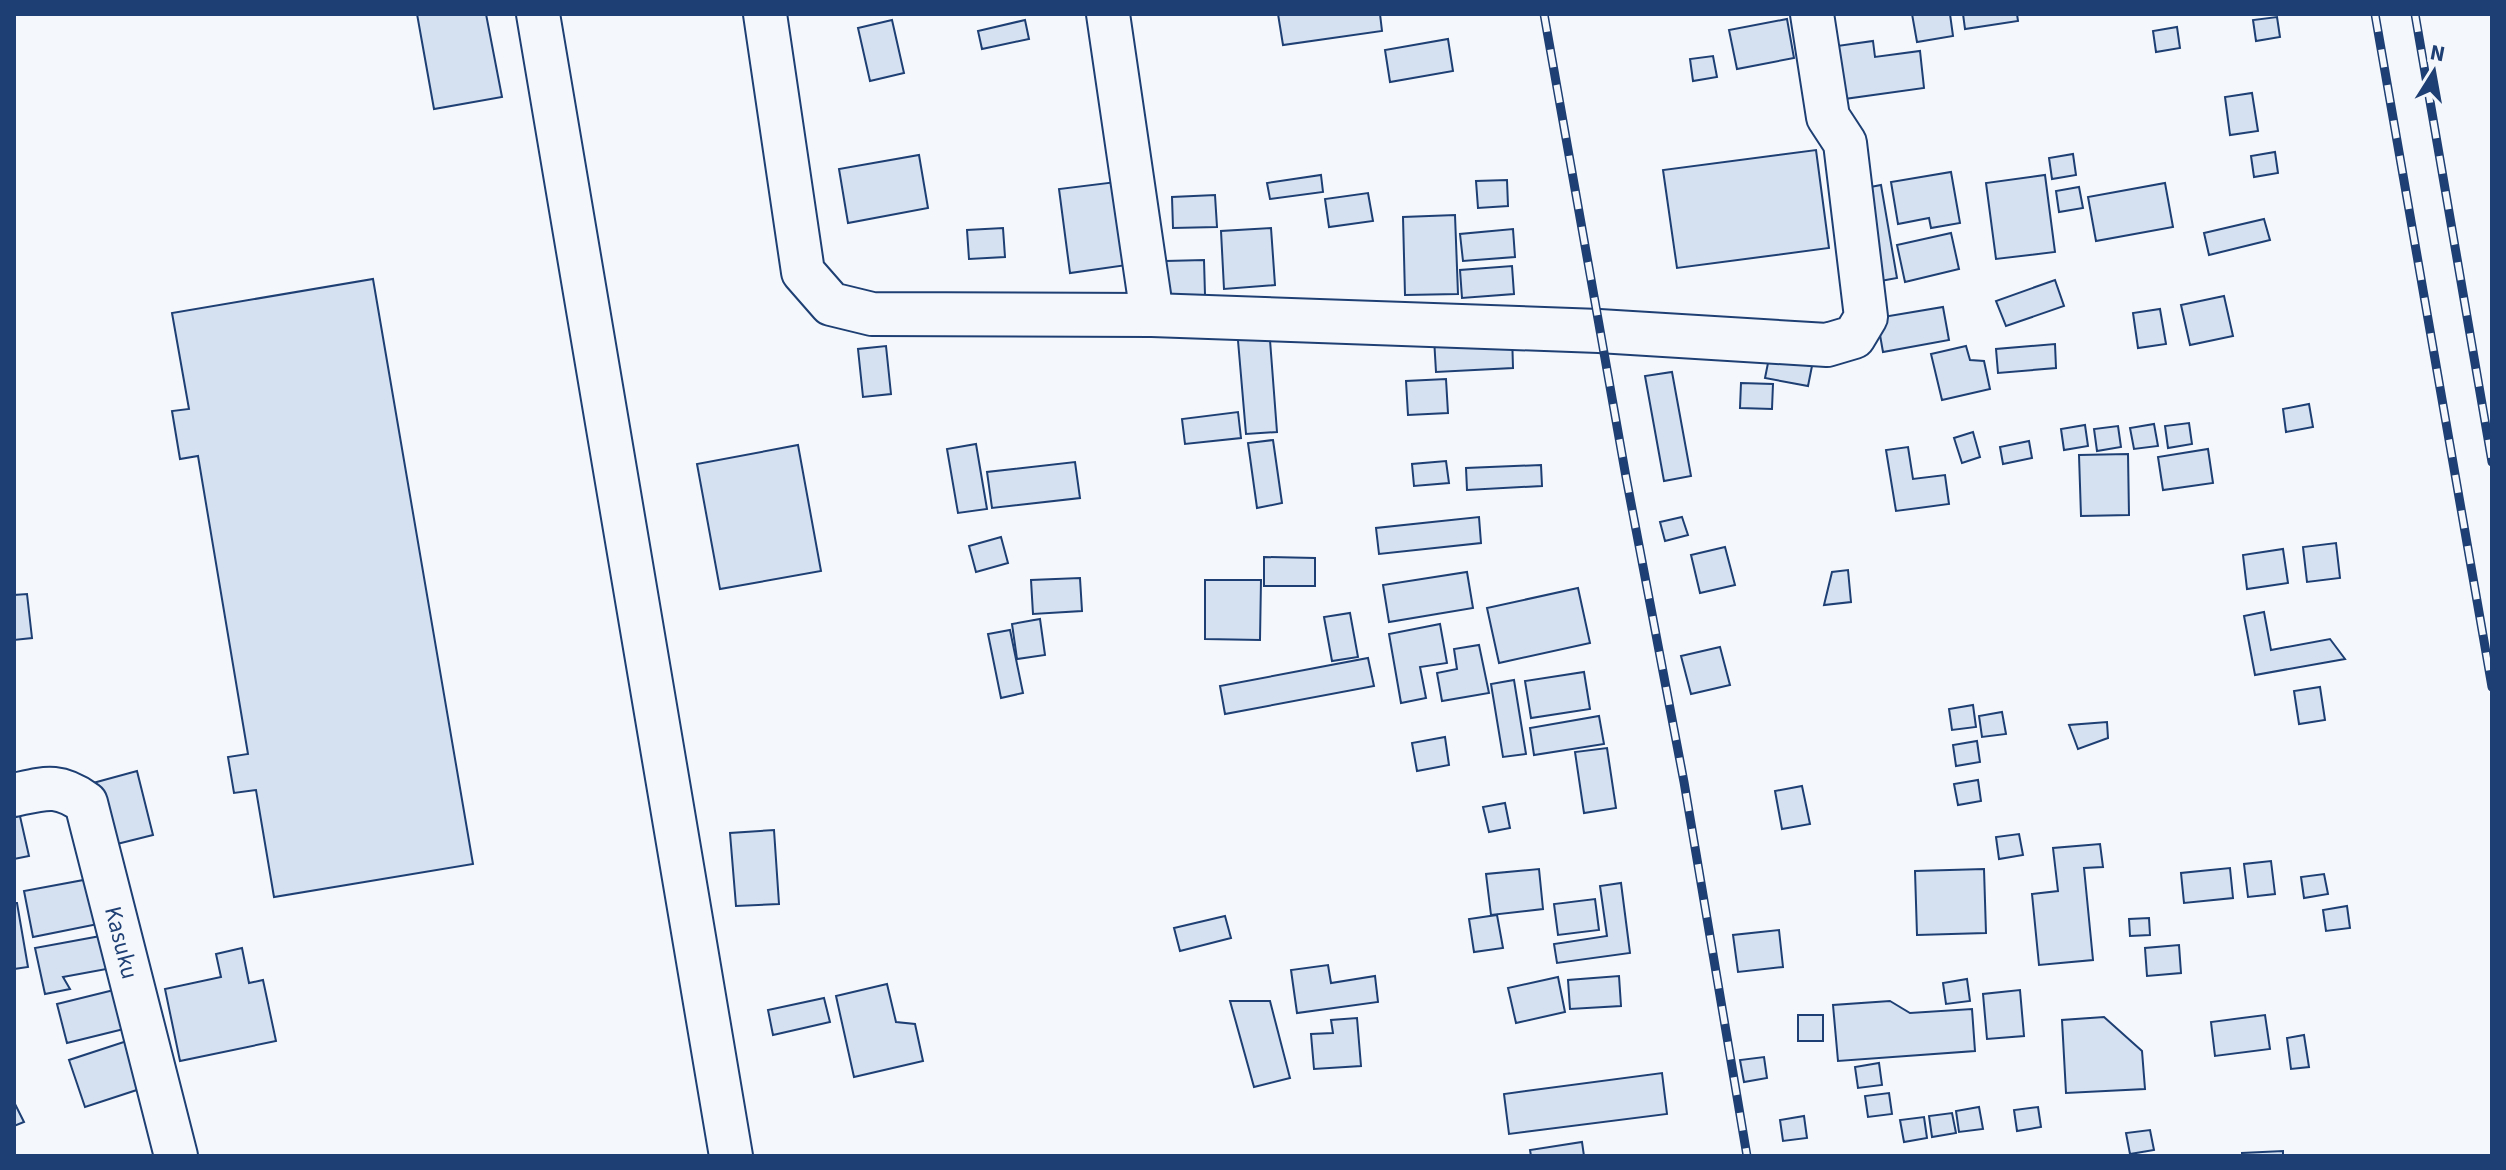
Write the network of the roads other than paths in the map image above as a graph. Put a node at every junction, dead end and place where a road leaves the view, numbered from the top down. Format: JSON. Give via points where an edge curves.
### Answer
{"nodes":[{"id":1,"x":538,"y":14,"type":"edge"},
{"id":2,"x":765,"y":14,"type":"edge"},
{"id":3,"x":1108,"y":14,"type":"edge"},
{"id":4,"x":1812,"y":14,"type":"edge"},
{"id":5,"x":1152,"y":315,"type":"junction"},
{"id":6,"x":14,"y":795,"type":"edge"},
{"id":7,"x":176,"y":1156,"type":"edge"},
{"id":8,"x":731,"y":1156,"type":"edge"}],
"edges":[{"from":1,"to":8,"type":"street"},
{"from":2,"to":5,"type":"street","via":[[803,272],[831,304],[872,314]]},
{"from":3,"to":5,"type":"street"},
{"from":4,"to":5,"type":"street","via":[[1828,117],[1845,143],[1866,317],[1854,337],[1827,345]]},
{"from":6,"to":7,"type":"street","name":"Kasuku","via":[[51,787],[86,803]]}]}
